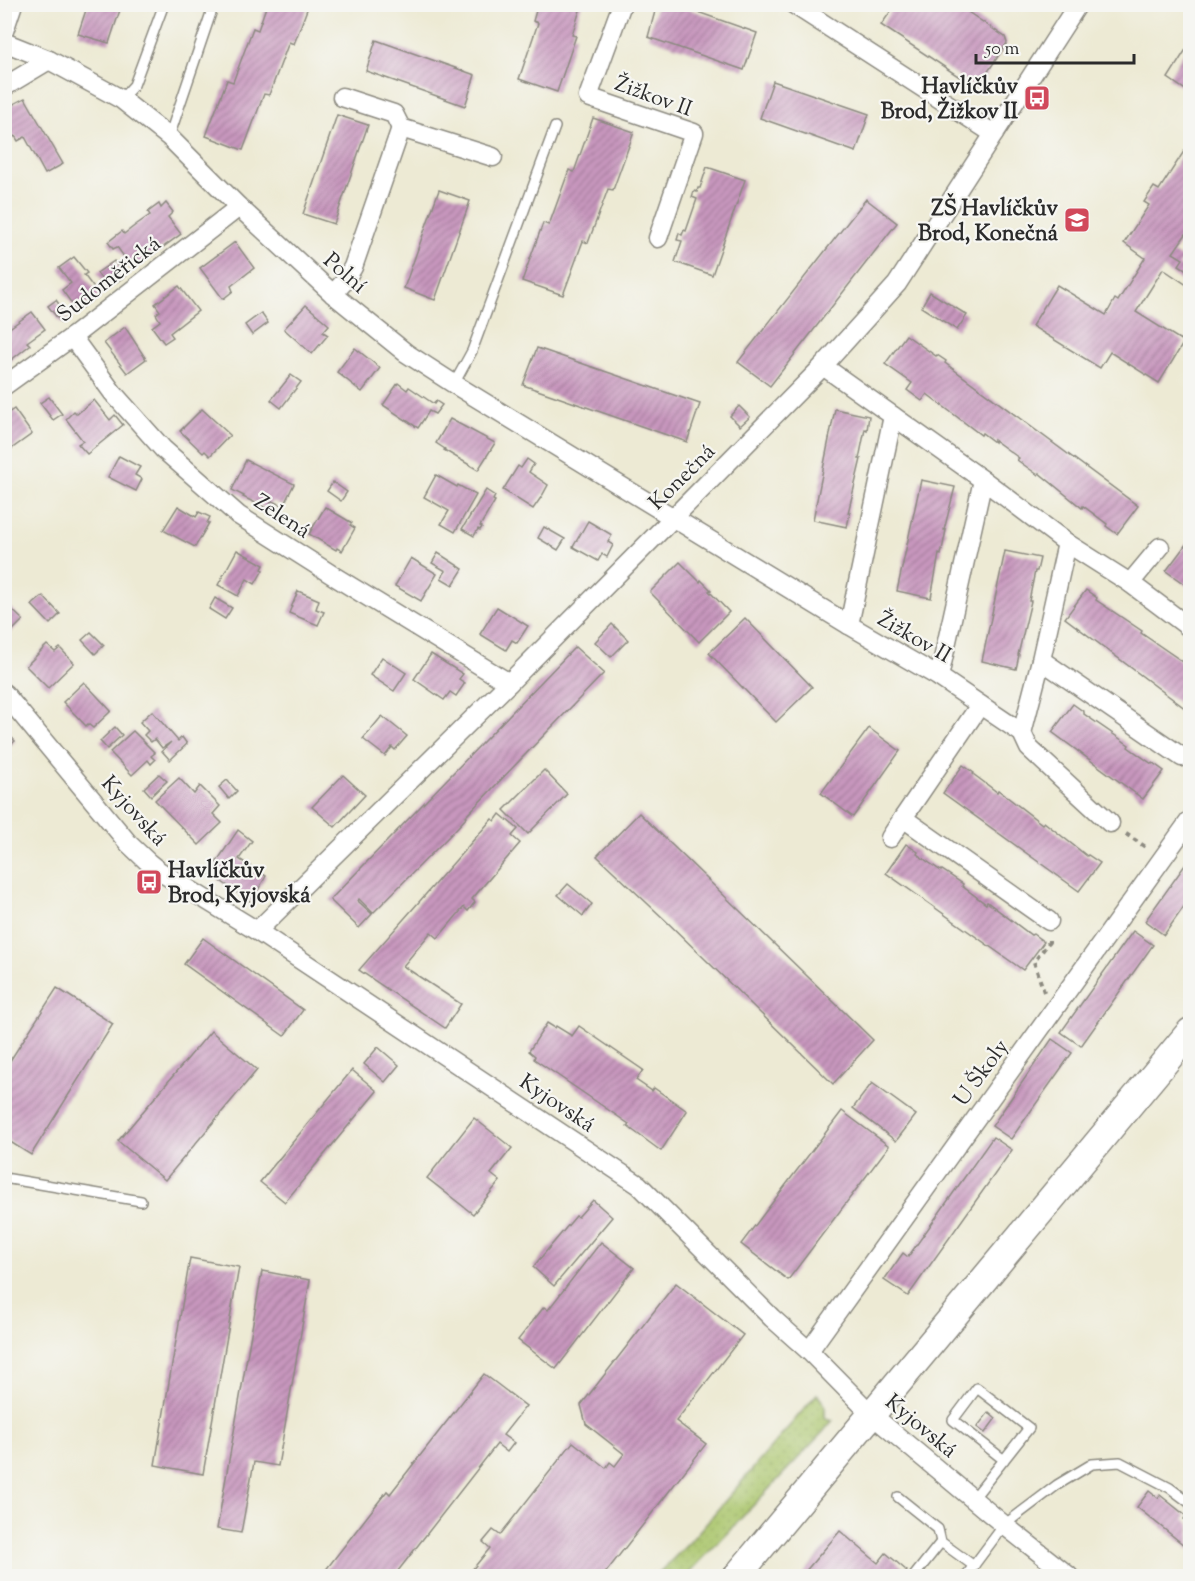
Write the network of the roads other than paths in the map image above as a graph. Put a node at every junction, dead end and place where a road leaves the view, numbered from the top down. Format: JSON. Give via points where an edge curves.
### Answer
{"nodes":[{"id":1,"x":13,"y":4,"type":"edge"},
{"id":2,"x":164,"y":4,"type":"edge"},
{"id":3,"x":214,"y":4,"type":"edge"},
{"id":4,"x":622,"y":4,"type":"edge"},
{"id":5,"x":793,"y":4,"type":"edge"},
{"id":6,"x":1078,"y":4,"type":"edge"},
{"id":7,"x":4,"y":31,"type":"edge"},
{"id":8,"x":4,"y":42,"type":"edge"},
{"id":9,"x":49,"y":60,"type":"junction"},
{"id":10,"x":4,"y":87,"type":"edge"},
{"id":11,"x":342,"y":97,"type":"dead end"},
{"id":12,"x":121,"y":99,"type":"junction"},
{"id":13,"x":555,"y":127,"type":"dead end"},
{"id":14,"x":400,"y":128,"type":"junction"},
{"id":15,"x":994,"y":134,"type":"junction"},
{"id":16,"x":169,"y":137,"type":"junction"},
{"id":17,"x":494,"y":157,"type":"dead end"},
{"id":18,"x":239,"y":207,"type":"junction"},
{"id":19,"x":658,"y":238,"type":"dead end"},
{"id":20,"x":333,"y":294,"type":"junction"},
{"id":21,"x":72,"y":337,"type":"junction"},
{"id":22,"x":823,"y":366,"type":"junction"},
{"id":23,"x":454,"y":384,"type":"junction"},
{"id":24,"x":4,"y":386,"type":"edge"},
{"id":25,"x":893,"y":416,"type":"junction"},
{"id":26,"x":983,"y":480,"type":"junction"},
{"id":27,"x":673,"y":518,"type":"junction"},
{"id":28,"x":1066,"y":543,"type":"junction"},
{"id":29,"x":1160,"y":546,"type":"dead end"},
{"id":30,"x":1130,"y":583,"type":"junction"},
{"id":31,"x":849,"y":625,"type":"junction"},
{"id":32,"x":1191,"y":628,"type":"edge"},
{"id":33,"x":1041,"y":660,"type":"junction"},
{"id":34,"x":939,"y":676,"type":"junction"},
{"id":35,"x":509,"y":683,"type":"junction"},
{"id":36,"x":4,"y":693,"type":"edge"},
{"id":37,"x":980,"y":705,"type":"junction"},
{"id":38,"x":1022,"y":733,"type":"junction"},
{"id":39,"x":1182,"y":757,"type":"dead end"},
{"id":40,"x":903,"y":818,"type":"junction"},
{"id":41,"x":1191,"y":820,"type":"edge"},
{"id":42,"x":1110,"y":823,"type":"road end"},
{"id":43,"x":890,"y":838,"type":"dead end"},
{"id":44,"x":1049,"y":921,"type":"road end"},
{"id":45,"x":257,"y":931,"type":"junction"},
{"id":46,"x":1191,"y":1032,"type":"edge"},
{"id":47,"x":4,"y":1178,"type":"edge"},
{"id":48,"x":141,"y":1201,"type":"dead end"},
{"id":49,"x":809,"y":1351,"type":"junction"},
{"id":50,"x":873,"y":1415,"type":"junction"},
{"id":51,"x":1004,"y":1460,"type":"junction"},
{"id":52,"x":898,"y":1497,"type":"dead end"},
{"id":53,"x":973,"y":1500,"type":"junction"},
{"id":54,"x":1191,"y":1503,"type":"edge"},
{"id":55,"x":1004,"y":1525,"type":"junction"},
{"id":56,"x":941,"y":1542,"type":"junction"},
{"id":57,"x":974,"y":1566,"type":"junction"},
{"id":58,"x":737,"y":1576,"type":"edge"},
{"id":59,"x":914,"y":1576,"type":"edge"},
{"id":60,"x":966,"y":1576,"type":"edge"},
{"id":61,"x":1069,"y":1576,"type":"edge"}],
"edges":[{"from":1,"to":7,"type":"street"},
{"from":2,"to":12,"type":"lane","via":[[134,85]]},
{"from":3,"to":16,"type":"lane"},
{"from":4,"to":19,"type":"street","name":"Žižkov II","via":[[588,97],[694,134]]},
{"from":5,"to":15,"type":"street"},
{"from":6,"to":15,"type":"street","name":"Konečná"},
{"from":8,"to":9,"type":"street","name":"Polní"},
{"from":9,"to":10,"type":"street"},
{"from":9,"to":12,"type":"street","name":"Polní"},
{"from":11,"to":14,"type":"street","via":[[394,114]]},
{"from":12,"to":16,"type":"street","name":"Polní"},
{"from":13,"to":23,"type":"lane","via":[[472,351]]},
{"from":14,"to":17,"type":"street"},
{"from":14,"to":20,"type":"street","via":[[353,267]]},
{"from":15,"to":22,"type":"street","name":"Konečná","via":[[897,284]]},
{"from":16,"to":18,"type":"street","name":"Polní"},
{"from":18,"to":20,"type":"street","name":"Polní"},
{"from":18,"to":21,"type":"street","name":"Sudoměřická"},
{"from":20,"to":23,"type":"street","name":"Polní","via":[[406,353]]},
{"from":21,"to":24,"type":"street","name":"Sudoměřická"},
{"from":21,"to":35,"type":"street","name":"Zelená","via":[[113,393],[163,449],[238,515]]},
{"from":22,"to":25,"type":"street"},
{"from":22,"to":27,"type":"street","name":"Konečná"},
{"from":23,"to":27,"type":"street","name":"Polní"},
{"from":25,"to":26,"type":"street"},
{"from":25,"to":31,"type":"street"},
{"from":26,"to":28,"type":"street"},
{"from":26,"to":34,"type":"street"},
{"from":27,"to":31,"type":"street","name":"Žižkov II"},
{"from":27,"to":35,"type":"street","name":"Konečná"},
{"from":28,"to":30,"type":"street"},
{"from":28,"to":33,"type":"street"},
{"from":29,"to":30,"type":"street"},
{"from":30,"to":32,"type":"street"},
{"from":31,"to":34,"type":"street","name":"Žižkov II"},
{"from":33,"to":38,"type":"street"},
{"from":33,"to":39,"type":"street"},
{"from":34,"to":37,"type":"street","name":"Žižkov II"},
{"from":35,"to":45,"type":"street","name":"Konečná"},
{"from":36,"to":45,"type":"street","name":"Kyjovská","via":[[139,854],[159,871]]},
{"from":37,"to":38,"type":"street","name":"Žižkov II"},
{"from":37,"to":40,"type":"street"},
{"from":38,"to":42,"type":"street","name":"Žižkov II","via":[[1029,748]]},
{"from":40,"to":43,"type":"street"},
{"from":40,"to":44,"type":"street"},
{"from":41,"to":49,"type":"street","name":"U Školy"},
{"from":45,"to":49,"type":"street","name":"Kyjovská","via":[[639,1185]]},
{"from":46,"to":50,"type":"main road"},
{"from":47,"to":48,"type":"lane"},
{"from":49,"to":50,"type":"street","name":"Kyjovská"},
{"from":50,"to":53,"type":"street","name":"Kyjovská"},
{"from":50,"to":58,"type":"main road"},
{"from":51,"to":51,"type":"lane","via":[[1029,1428],[977,1388],[953,1420]]},
{"from":51,"to":53,"type":"lane"},
{"from":52,"to":56,"type":"lane","via":[[938,1529]]},
{"from":53,"to":55,"type":"street","name":"Kyjovská"},
{"from":54,"to":55,"type":"lane","via":[[1120,1462],[1092,1464]]},
{"from":55,"to":57,"type":"lane"},
{"from":55,"to":61,"type":"street","name":"Kyjovská"},
{"from":56,"to":57,"type":"lane"},
{"from":56,"to":59,"type":"lane"},
{"from":57,"to":60,"type":"lane"}]}
